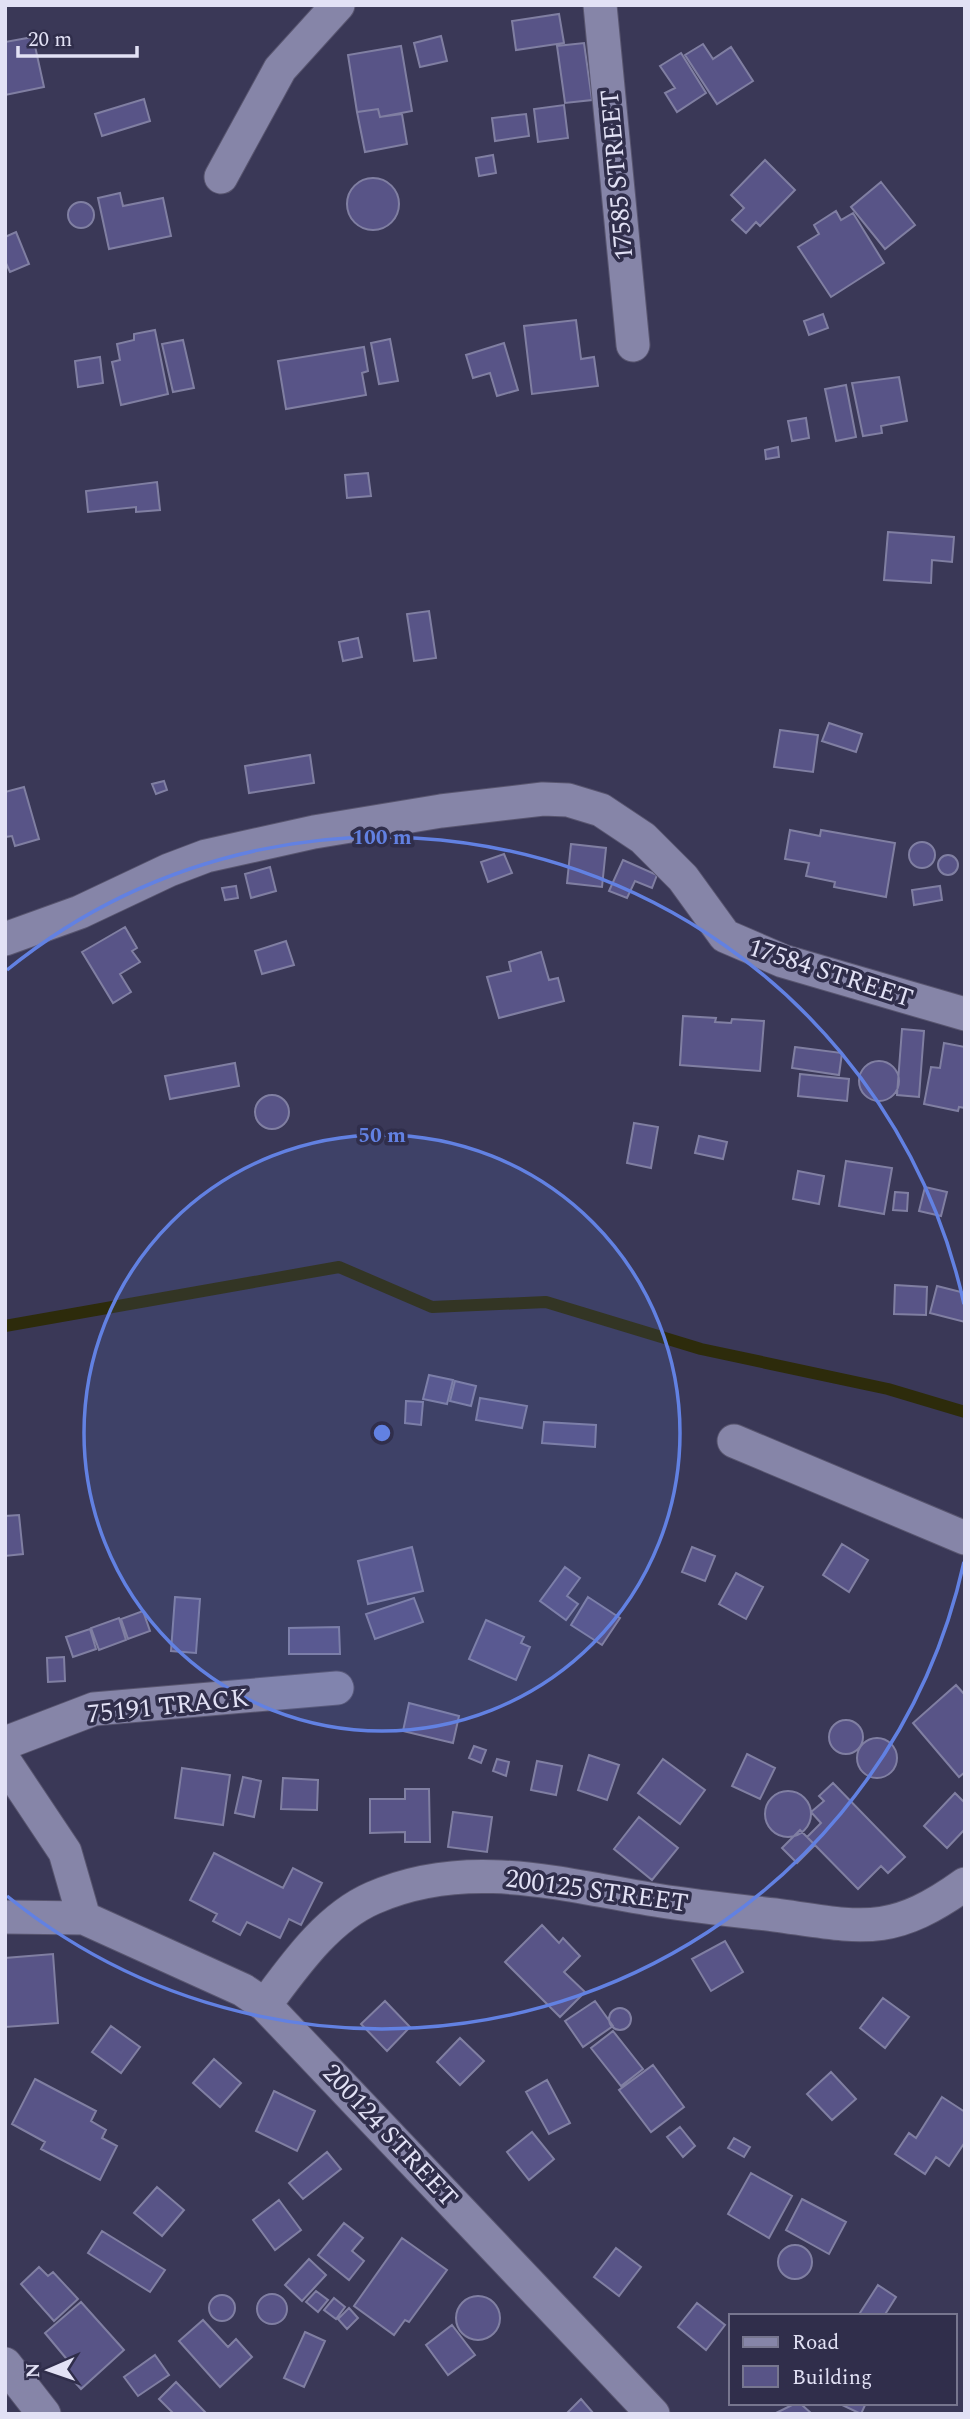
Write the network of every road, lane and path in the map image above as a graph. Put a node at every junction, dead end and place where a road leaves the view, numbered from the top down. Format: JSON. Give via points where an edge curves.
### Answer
{"nodes":[{"id":1,"x":338,"y":5,"type":"edge"},
{"id":2,"x":600,"y":5,"type":"edge"},
{"id":3,"x":221,"y":177,"type":"dead end"},
{"id":4,"x":633,"y":345,"type":"dead end"},
{"id":5,"x":5,"y":939,"type":"edge"},
{"id":6,"x":965,"y":1014,"type":"edge"},
{"id":7,"x":734,"y":1441,"type":"dead end"},
{"id":8,"x":965,"y":1538,"type":"edge"},
{"id":9,"x":337,"y":1688,"type":"dead end"},
{"id":10,"x":5,"y":1743,"type":"edge"},
{"id":11,"x":5,"y":1762,"type":"edge"},
{"id":12,"x":965,"y":1884,"type":"edge"},
{"id":13,"x":5,"y":1917,"type":"edge"},
{"id":14,"x":84,"y":1918,"type":"junction"},
{"id":15,"x":265,"y":2005,"type":"junction"},
{"id":16,"x":5,"y":2364,"type":"edge"},
{"id":17,"x":44,"y":2414,"type":"edge"},
{"id":18,"x":653,"y":2414,"type":"edge"}],
"edges":[{"from":1,"to":3,"type":"street","via":[[280,69]]},
{"from":2,"to":4,"type":"street","name":"17585 STREET"},
{"from":5,"to":6,"type":"street","name":"17584 STREET","via":[[80,912],[206,856],[314,832],[543,799],[585,803],[643,838],[683,878],[725,936],[783,961]]},
{"from":7,"to":8,"type":"street"},
{"from":9,"to":10,"type":"street","name":"75191 TRACK","via":[[94,1709]]},
{"from":11,"to":14,"type":"street","via":[[65,1852]]},
{"from":12,"to":15,"type":"street","name":"200125 STREET","via":[[930,1908],[895,1922],[859,1926],[651,1900],[529,1877],[473,1874],[371,1898],[303,1954]]},
{"from":13,"to":14,"type":"street"},
{"from":14,"to":15,"type":"street","name":"200124 STREET","via":[[243,1990]]},
{"from":15,"to":18,"type":"street","name":"200124 STREET"},
{"from":16,"to":17,"type":"street"}]}
